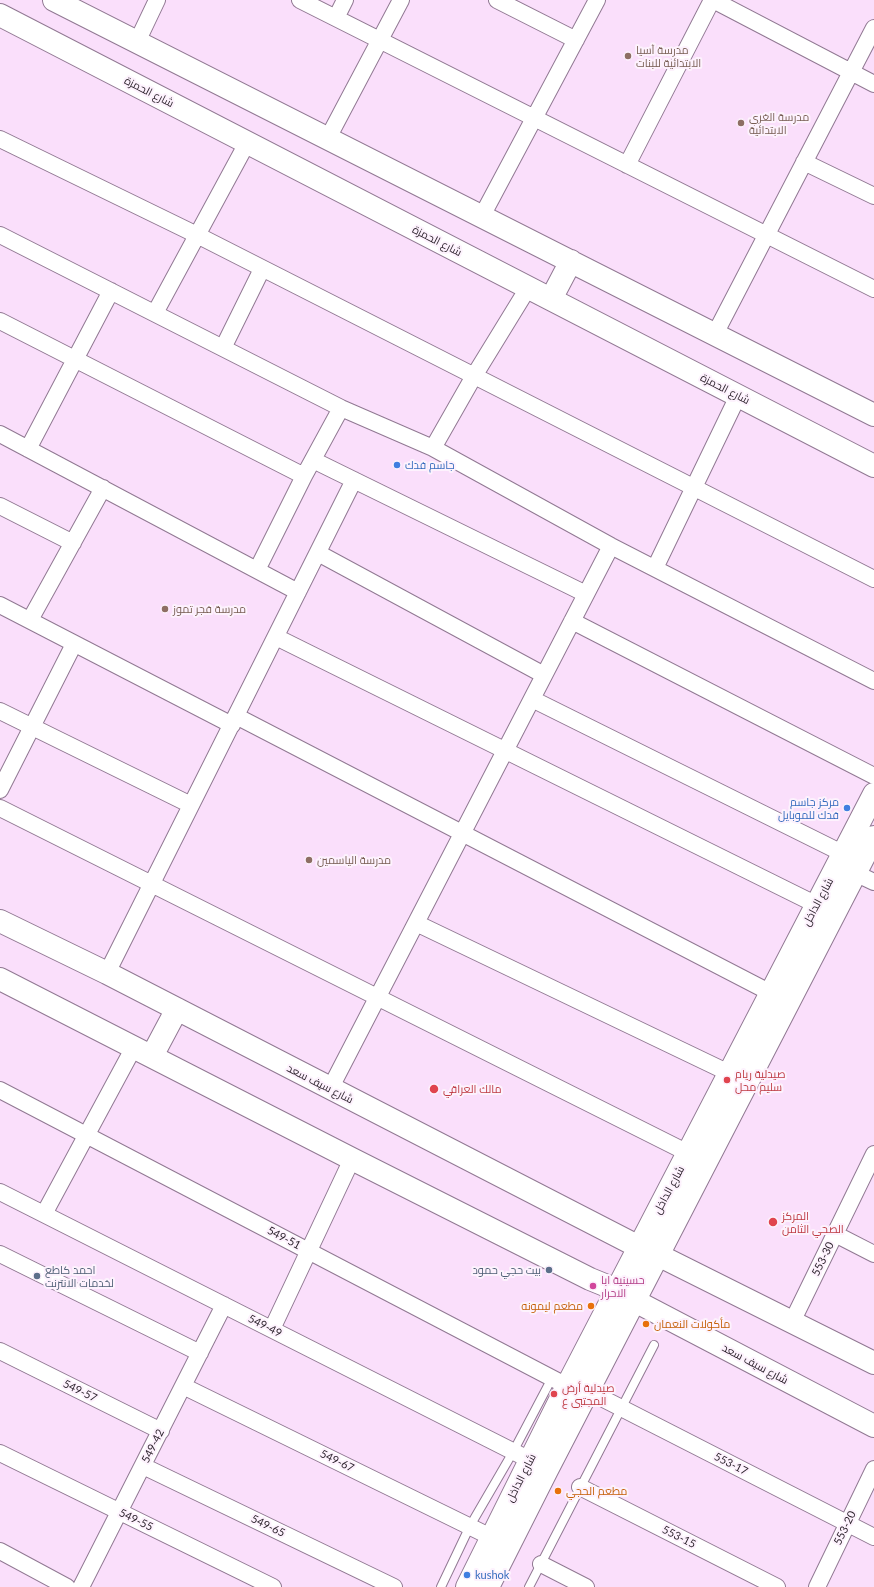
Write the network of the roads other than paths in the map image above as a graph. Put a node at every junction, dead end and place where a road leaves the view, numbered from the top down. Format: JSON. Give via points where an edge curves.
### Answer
{"nodes":[{"id":1,"x":4,"y":0,"type":"edge"},
{"id":2,"x":54,"y":0,"type":"edge"},
{"id":3,"x":157,"y":0,"type":"edge"},
{"id":4,"x":300,"y":0,"type":"edge"},
{"id":5,"x":345,"y":0,"type":"edge"},
{"id":6,"x":401,"y":0,"type":"edge"},
{"id":7,"x":497,"y":0,"type":"edge"},
{"id":8,"x":597,"y":0,"type":"edge"},
{"id":9,"x":712,"y":0,"type":"edge"},
{"id":10,"x":0,"y":8,"type":"edge"},
{"id":11,"x":0,"y":15,"type":"edge"},
{"id":12,"x":336,"y":18,"type":"junction"},
{"id":13,"x":874,"y":28,"type":"edge"},
{"id":14,"x":380,"y":40,"type":"junction"},
{"id":15,"x":576,"y":40,"type":"junction"},
{"id":16,"x":137,"y":42,"type":"junction"},
{"id":17,"x":851,"y":72,"type":"junction"},
{"id":18,"x":874,"y":84,"type":"edge"},
{"id":19,"x":534,"y":118,"type":"junction"},
{"id":20,"x":328,"y":138,"type":"junction"},
{"id":21,"x":0,"y":139,"type":"edge"},
{"id":22,"x":247,"y":142,"type":"junction"},
{"id":23,"x":804,"y":162,"type":"junction"},
{"id":24,"x":628,"y":165,"type":"junction"},
{"id":25,"x":874,"y":196,"type":"edge"},
{"id":26,"x":482,"y":216,"type":"junction"},
{"id":27,"x":0,"y":235,"type":"edge"},
{"id":28,"x":766,"y":235,"type":"junction"},
{"id":29,"x":197,"y":236,"type":"junction"},
{"id":30,"x":571,"y":261,"type":"junction"},
{"id":31,"x":262,"y":268,"type":"junction"},
{"id":32,"x":528,"y":288,"type":"junction"},
{"id":33,"x":874,"y":289,"type":"edge"},
{"id":34,"x":111,"y":291,"type":"junction"},
{"id":35,"x":551,"y":299,"type":"junction"},
{"id":36,"x":155,"y":313,"type":"junction"},
{"id":37,"x":0,"y":320,"type":"edge"},
{"id":38,"x":714,"y":334,"type":"junction"},
{"id":39,"x":222,"y":348,"type":"junction"},
{"id":40,"x":76,"y":360,"type":"junction"},
{"id":41,"x":474,"y":376,"type":"junction"},
{"id":42,"x":738,"y":396,"type":"junction"},
{"id":43,"x":341,"y":408,"type":"junction"},
{"id":44,"x":874,"y":415,"type":"edge"},
{"id":45,"x":0,"y":434,"type":"edge"},
{"id":46,"x":433,"y":448,"type":"junction"},
{"id":47,"x":28,"y":449,"type":"junction"},
{"id":48,"x":313,"y":460,"type":"junction"},
{"id":49,"x":874,"y":466,"type":"edge"},
{"id":50,"x":304,"y":476,"type":"junction"},
{"id":51,"x":354,"y":480,"type":"junction"},
{"id":52,"x":103,"y":488,"type":"junction"},
{"id":53,"x":694,"y":488,"type":"junction"},
{"id":54,"x":0,"y":506,"type":"edge"},
{"id":55,"x":73,"y":543,"type":"junction"},
{"id":56,"x":611,"y":546,"type":"junction"},
{"id":57,"x":318,"y":553,"type":"junction"},
{"id":58,"x":655,"y":568,"type":"junction"},
{"id":59,"x":257,"y":570,"type":"junction"},
{"id":60,"x":874,"y":579,"type":"edge"},
{"id":61,"x":298,"y":592,"type":"junction"},
{"id":62,"x":586,"y":594,"type":"junction"},
{"id":63,"x":0,"y":605,"type":"edge"},
{"id":64,"x":30,"y":620,"type":"junction"},
{"id":65,"x":572,"y":621,"type":"junction"},
{"id":66,"x":276,"y":637,"type":"junction"},
{"id":67,"x":74,"y":644,"type":"junction"},
{"id":68,"x":544,"y":674,"type":"junction"},
{"id":69,"x":874,"y":681,"type":"edge"},
{"id":70,"x":532,"y":699,"type":"junction"},
{"id":71,"x":0,"y":711,"type":"edge"},
{"id":72,"x":234,"y":721,"type":"junction"},
{"id":73,"x":32,"y":727,"type":"junction"},
{"id":74,"x":505,"y":750,"type":"junction"},
{"id":75,"x":874,"y":776,"type":"edge"},
{"id":76,"x":0,"y":790,"type":"edge"},
{"id":77,"x":874,"y":794,"type":"edge"},
{"id":78,"x":192,"y":805,"type":"junction"},
{"id":79,"x":0,"y":808,"type":"edge"},
{"id":80,"x":463,"y":832,"type":"junction"},
{"id":81,"x":874,"y":837,"type":"edge"},
{"id":82,"x":844,"y":854,"type":"junction"},
{"id":83,"x":865,"y":877,"type":"edge"},
{"id":84,"x":151,"y":884,"type":"junction"},
{"id":85,"x":817,"y":905,"type":"junction"},
{"id":86,"x":0,"y":921,"type":"edge"},
{"id":87,"x":416,"y":923,"type":"junction"},
{"id":88,"x":107,"y":973,"type":"junction"},
{"id":89,"x":0,"y":979,"type":"edge"},
{"id":90,"x":770,"y":993,"type":"junction"},
{"id":91,"x":377,"y":998,"type":"junction"},
{"id":92,"x":177,"y":1009,"type":"junction"},
{"id":93,"x":143,"y":1051,"type":"junction"},
{"id":94,"x":729,"y":1073,"type":"junction"},
{"id":95,"x":330,"y":1089,"type":"junction"},
{"id":96,"x":0,"y":1090,"type":"edge"},
{"id":97,"x":87,"y":1135,"type":"junction"},
{"id":98,"x":688,"y":1153,"type":"junction"},
{"id":99,"x":874,"y":1154,"type":"edge"},
{"id":100,"x":352,"y":1158,"type":"junction"},
{"id":101,"x":0,"y":1192,"type":"edge"},
{"id":102,"x":44,"y":1214,"type":"junction"},
{"id":103,"x":835,"y":1234,"type":"junction"},
{"id":104,"x":308,"y":1251,"type":"junction"},
{"id":105,"x":649,"y":1251,"type":"junction"},
{"id":106,"x":0,"y":1254,"type":"edge"},
{"id":107,"x":874,"y":1254,"type":"edge"},
{"id":108,"x":617,"y":1290,"type":"junction"},
{"id":109,"x":635,"y":1301,"type":"junction"},
{"id":110,"x":224,"y":1305,"type":"junction"},
{"id":111,"x":792,"y":1322,"type":"junction"},
{"id":112,"x":272,"y":1329,"type":"junction"},
{"id":113,"x":654,"y":1345,"type":"dead end"},
{"id":114,"x":0,"y":1351,"type":"edge"},
{"id":115,"x":200,"y":1353,"type":"junction"},
{"id":116,"x":874,"y":1363,"type":"edge"},
{"id":117,"x":569,"y":1385,"type":"junction"},
{"id":118,"x":183,"y":1386,"type":"junction"},
{"id":119,"x":621,"y":1408,"type":"junction"},
{"id":120,"x":874,"y":1426,"type":"edge"},
{"id":121,"x":161,"y":1431,"type":"junction"},
{"id":122,"x":0,"y":1453,"type":"edge"},
{"id":123,"x":522,"y":1456,"type":"junction"},
{"id":124,"x":143,"y":1466,"type":"junction"},
{"id":125,"x":874,"y":1468,"type":"edge"},
{"id":126,"x":580,"y":1487,"type":"junction"},
{"id":127,"x":120,"y":1512,"type":"junction"},
{"id":128,"x":847,"y":1524,"type":"junction"},
{"id":129,"x":470,"y":1526,"type":"junction"},
{"id":130,"x":491,"y":1537,"type":"junction"},
{"id":131,"x":874,"y":1537,"type":"edge"},
{"id":132,"x":0,"y":1551,"type":"edge"},
{"id":133,"x":541,"y":1564,"type":"junction"},
{"id":134,"x":769,"y":1585,"type":"edge"},
{"id":135,"x":67,"y":1587,"type":"edge"},
{"id":136,"x":81,"y":1587,"type":"edge"},
{"id":137,"x":273,"y":1587,"type":"edge"},
{"id":138,"x":394,"y":1587,"type":"edge"},
{"id":139,"x":441,"y":1587,"type":"edge"},
{"id":140,"x":467,"y":1587,"type":"edge"},
{"id":141,"x":488,"y":1587,"type":"edge"},
{"id":142,"x":529,"y":1587,"type":"edge"},
{"id":143,"x":586,"y":1587,"type":"edge"},
{"id":144,"x":817,"y":1587,"type":"edge"}],
"edges":[{"from":1,"to":10,"type":"street"},
{"from":2,"to":16,"type":"street"},
{"from":3,"to":16,"type":"street"},
{"from":4,"to":12,"type":"street"},
{"from":5,"to":12,"type":"street"},
{"from":6,"to":14,"type":"street"},
{"from":7,"to":15,"type":"street"},
{"from":8,"to":15,"type":"street"},
{"from":9,"to":17,"type":"street"},
{"from":9,"to":24,"type":"street"},
{"from":11,"to":22,"type":"street","name":"شارع الحمزة"},
{"from":12,"to":14,"type":"street"},
{"from":13,"to":17,"type":"street"},
{"from":14,"to":19,"type":"street"},
{"from":14,"to":20,"type":"street"},
{"from":15,"to":19,"type":"street"},
{"from":16,"to":20,"type":"street"},
{"from":17,"to":18,"type":"street"},
{"from":17,"to":23,"type":"street"},
{"from":19,"to":24,"type":"street"},
{"from":19,"to":26,"type":"street"},
{"from":20,"to":26,"type":"street"},
{"from":21,"to":29,"type":"street"},
{"from":22,"to":29,"type":"street"},
{"from":22,"to":32,"type":"street","name":"شارع الحمزة"},
{"from":23,"to":25,"type":"street"},
{"from":23,"to":28,"type":"street"},
{"from":24,"to":28,"type":"street"},
{"from":26,"to":30,"type":"street"},
{"from":27,"to":34,"type":"street"},
{"from":28,"to":33,"type":"street"},
{"from":28,"to":38,"type":"street"},
{"from":29,"to":31,"type":"street"},
{"from":29,"to":36,"type":"street"},
{"from":30,"to":35,"type":"street"},
{"from":30,"to":38,"type":"street"},
{"from":31,"to":39,"type":"street"},
{"from":31,"to":41,"type":"street"},
{"from":32,"to":35,"type":"street","name":"شارع الحمزة"},
{"from":32,"to":41,"type":"street"},
{"from":34,"to":36,"type":"street"},
{"from":34,"to":40,"type":"street"},
{"from":35,"to":42,"type":"street","name":"شارع الحمزة"},
{"from":36,"to":39,"type":"street"},
{"from":37,"to":40,"type":"street"},
{"from":38,"to":44,"type":"street"},
{"from":39,"to":43,"type":"street"},
{"from":40,"to":47,"type":"street"},
{"from":40,"to":50,"type":"street"},
{"from":41,"to":46,"type":"street"},
{"from":41,"to":53,"type":"street"},
{"from":42,"to":49,"type":"street","name":"شارع الحمزة"},
{"from":42,"to":53,"type":"street"},
{"from":43,"to":46,"type":"street"},
{"from":43,"to":48,"type":"street"},
{"from":45,"to":47,"type":"street"},
{"from":46,"to":56,"type":"street"},
{"from":47,"to":52,"type":"street"},
{"from":48,"to":50,"type":"street"},
{"from":48,"to":51,"type":"street"},
{"from":50,"to":59,"type":"street"},
{"from":51,"to":57,"type":"street"},
{"from":51,"to":62,"type":"street"},
{"from":52,"to":55,"type":"street"},
{"from":52,"to":59,"type":"street"},
{"from":53,"to":58,"type":"street"},
{"from":53,"to":60,"type":"street"},
{"from":54,"to":55,"type":"street"},
{"from":55,"to":64,"type":"street"},
{"from":56,"to":58,"type":"street"},
{"from":56,"to":62,"type":"street"},
{"from":57,"to":61,"type":"street"},
{"from":57,"to":68,"type":"street"},
{"from":58,"to":69,"type":"street"},
{"from":59,"to":61,"type":"street"},
{"from":61,"to":66,"type":"street"},
{"from":62,"to":65,"type":"street"},
{"from":63,"to":64,"type":"street"},
{"from":64,"to":67,"type":"street"},
{"from":65,"to":68,"type":"street"},
{"from":65,"to":75,"type":"street"},
{"from":66,"to":72,"type":"street"},
{"from":66,"to":74,"type":"street"},
{"from":67,"to":72,"type":"street"},
{"from":67,"to":73,"type":"street"},
{"from":68,"to":70,"type":"street"},
{"from":70,"to":74,"type":"street"},
{"from":70,"to":82,"type":"street"},
{"from":71,"to":73,"type":"street"},
{"from":72,"to":78,"type":"street"},
{"from":72,"to":80,"type":"street"},
{"from":73,"to":76,"type":"street"},
{"from":73,"to":78,"type":"street"},
{"from":74,"to":80,"type":"street"},
{"from":74,"to":85,"type":"street"},
{"from":77,"to":82,"type":"street","name":"شارع الداخل"},
{"from":78,"to":84,"type":"street"},
{"from":79,"to":84,"type":"street"},
{"from":80,"to":87,"type":"street"},
{"from":80,"to":90,"type":"street"},
{"from":81,"to":83,"type":"street","name":"شارع الداخل"},
{"from":82,"to":85,"type":"street","name":"شارع الداخل"},
{"from":83,"to":105,"type":"street","name":"شارع الداخل"},
{"from":84,"to":88,"type":"street"},
{"from":84,"to":91,"type":"street"},
{"from":85,"to":90,"type":"street","name":"شارع الداخل"},
{"from":86,"to":88,"type":"street","name":"شارع سيف سعد"},
{"from":87,"to":91,"type":"street"},
{"from":87,"to":94,"type":"street"},
{"from":88,"to":92,"type":"street","name":"شارع سيف سعد"},
{"from":89,"to":93,"type":"street"},
{"from":90,"to":94,"type":"street","name":"شارع الداخل"},
{"from":91,"to":95,"type":"street"},
{"from":91,"to":98,"type":"street"},
{"from":92,"to":93,"type":"street"},
{"from":92,"to":95,"type":"street","name":"شارع سيف سعد"},
{"from":93,"to":97,"type":"street"},
{"from":93,"to":100,"type":"street"},
{"from":94,"to":98,"type":"street","name":"شارع الداخل"},
{"from":95,"to":105,"type":"street","name":"شارع سيف سعد"},
{"from":96,"to":97,"type":"street","name":"549-51"},
{"from":97,"to":102,"type":"street"},
{"from":97,"to":104,"type":"street","name":"549-51"},
{"from":98,"to":105,"type":"street","name":"شارع الداخل"},
{"from":99,"to":103,"type":"street","name":"553-30"},
{"from":100,"to":104,"type":"street"},
{"from":100,"to":108,"type":"street","via":[[590,1279]]},
{"from":101,"to":102,"type":"street","name":"549-49"},
{"from":102,"to":110,"type":"street","name":"549-49"},
{"from":103,"to":107,"type":"street"},
{"from":103,"to":111,"type":"street","name":"553-30"},
{"from":104,"to":112,"type":"street"},
{"from":104,"to":117,"type":"street","name":"549-51"},
{"from":105,"to":108,"type":"street","name":"شارع الداخل"},
{"from":105,"to":109,"type":"street","name":"شارع الداخل"},
{"from":105,"to":111,"type":"street","name":"شارع سيف سعد"},
{"from":106,"to":115,"type":"street"},
{"from":108,"to":117,"type":"street","name":"شارع الداخل"},
{"from":109,"to":117,"type":"street","name":"شارع الداخل"},
{"from":109,"to":120,"type":"street","name":"شارع سيف سعد"},
{"from":110,"to":112,"type":"street","name":"549-49"},
{"from":110,"to":115,"type":"street","name":"549-42"},
{"from":111,"to":116,"type":"street","name":"شارع سيف سعد"},
{"from":112,"to":123,"type":"street","name":"549-49"},
{"from":113,"to":119,"type":"lane"},
{"from":114,"to":121,"type":"street","name":"549-57"},
{"from":115,"to":118,"type":"street","name":"549-42"},
{"from":117,"to":119,"type":"street","name":"553-17"},
{"from":117,"to":123,"type":"street","name":"شارع الداخل"},
{"from":117,"to":141,"type":"street","name":"شارع الداخل","via":[[514,1533]]},
{"from":118,"to":121,"type":"street","name":"549-42"},
{"from":118,"to":129,"type":"street","name":"549-67"},
{"from":119,"to":126,"type":"lane"},
{"from":119,"to":128,"type":"street","name":"553-17"},
{"from":121,"to":124,"type":"street","name":"549-42"},
{"from":122,"to":127,"type":"street","name":"549-55"},
{"from":123,"to":129,"type":"lane"},
{"from":123,"to":130,"type":"street","name":"شارع الداخل"},
{"from":124,"to":127,"type":"street","name":"549-42"},
{"from":124,"to":138,"type":"street","name":"549-65"},
{"from":125,"to":128,"type":"street","name":"553-20"},
{"from":126,"to":133,"type":"lane"},
{"from":126,"to":134,"type":"street","name":"553-15"},
{"from":127,"to":136,"type":"street","name":"549-42"},
{"from":127,"to":137,"type":"street","name":"549-55"},
{"from":128,"to":131,"type":"street","name":"553-17"},
{"from":128,"to":144,"type":"street","name":"553-20"},
{"from":129,"to":130,"type":"street","name":"549-67"},
{"from":129,"to":139,"type":"lane"},
{"from":130,"to":140,"type":"street","name":"شارع الداخل"},
{"from":132,"to":135,"type":"street"},
{"from":133,"to":142,"type":"lane"},
{"from":133,"to":143,"type":"street"}]}
